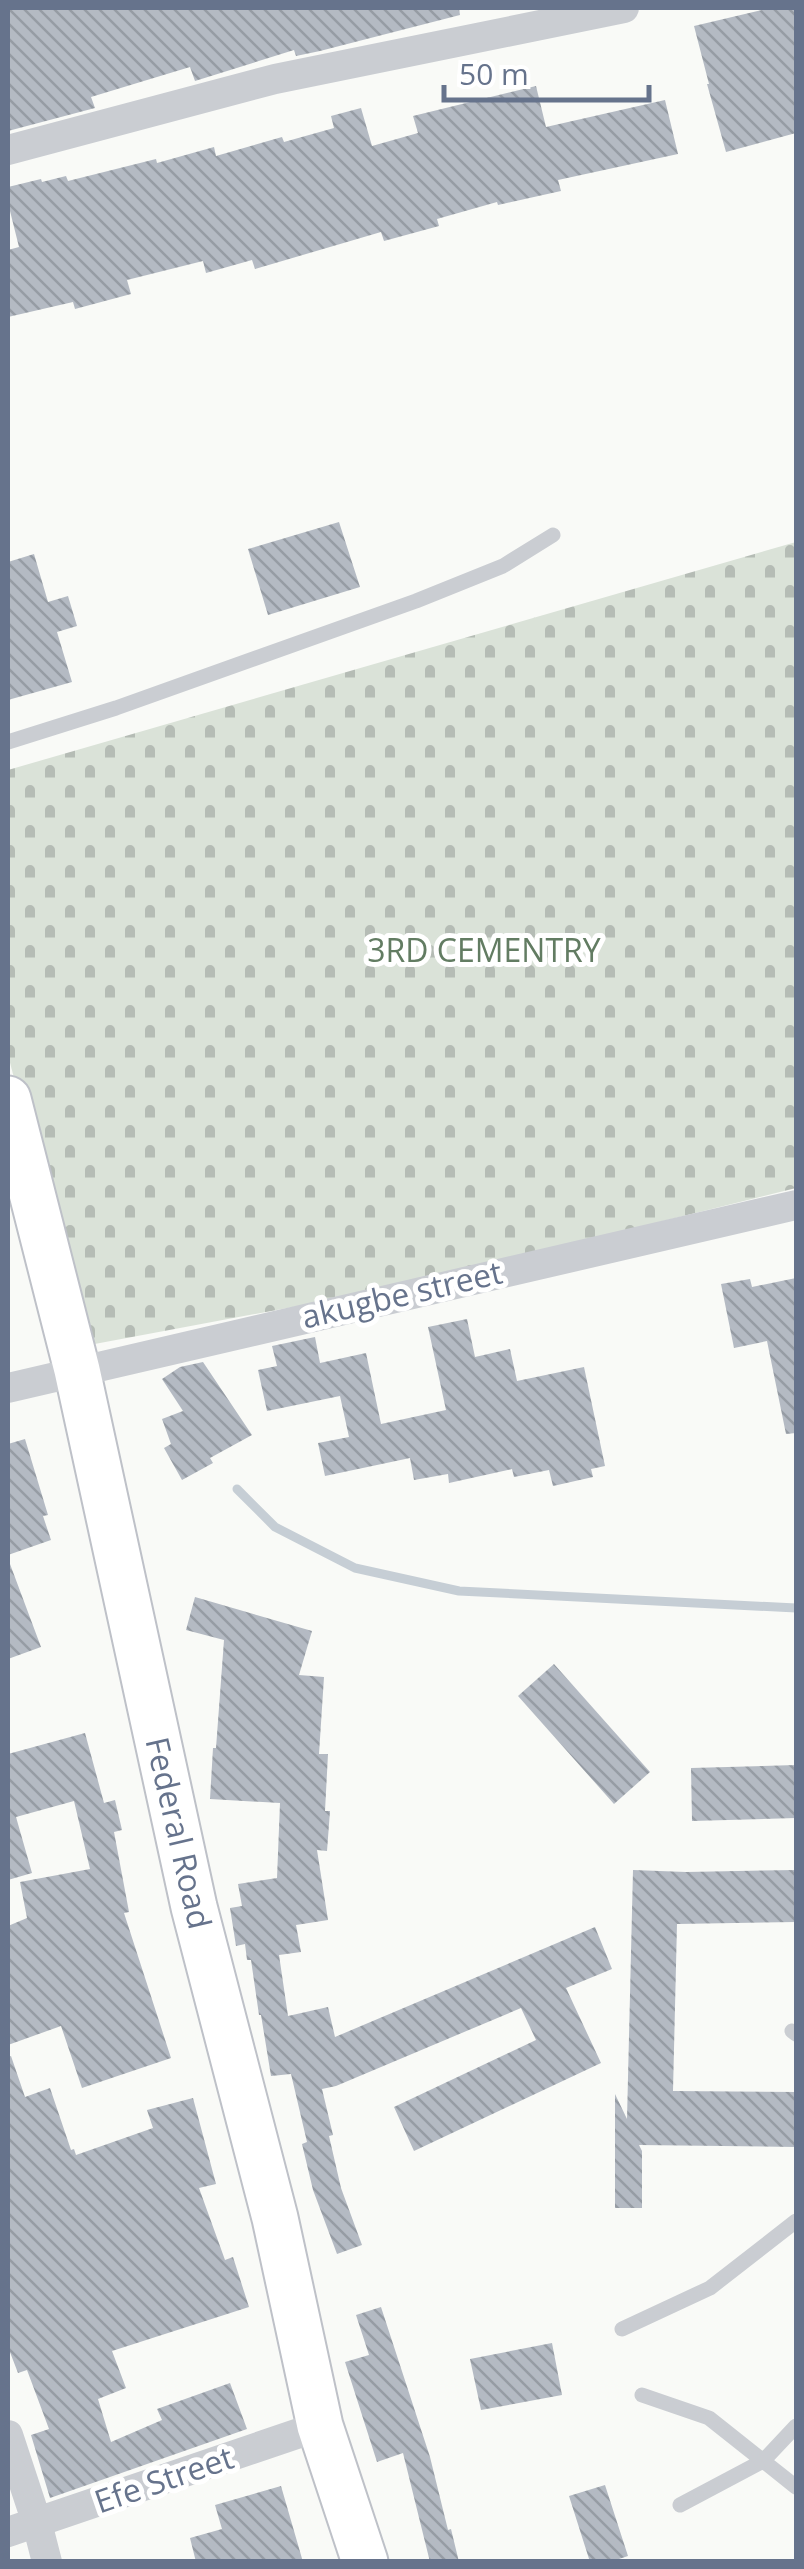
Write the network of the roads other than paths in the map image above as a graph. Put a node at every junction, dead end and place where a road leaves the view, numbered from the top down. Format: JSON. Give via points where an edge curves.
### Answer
{"nodes":[{"id":1,"x":624,"y":8,"type":"edge"},
{"id":2,"x":8,"y":150,"type":"edge"},
{"id":3,"x":554,"y":535,"type":"dead end"},
{"id":4,"x":8,"y":742,"type":"edge"},
{"id":5,"x":8,"y":1099,"type":"edge"},
{"id":6,"x":796,"y":1204,"type":"edge"},
{"id":7,"x":77,"y":1370,"type":"junction"},
{"id":8,"x":8,"y":1388,"type":"edge"},
{"id":9,"x":796,"y":2221,"type":"edge"},
{"id":10,"x":622,"y":2328,"type":"dead end"},
{"id":11,"x":642,"y":2395,"type":"dead end"},
{"id":12,"x":320,"y":2426,"type":"junction"},
{"id":13,"x":796,"y":2426,"type":"edge"},
{"id":14,"x":8,"y":2435,"type":"edge"},
{"id":15,"x":763,"y":2461,"type":"junction"},
{"id":16,"x":796,"y":2488,"type":"edge"},
{"id":17,"x":680,"y":2505,"type":"dead end"},
{"id":18,"x":22,"y":2527,"type":"edge"},
{"id":19,"x":47,"y":2562,"type":"edge"},
{"id":20,"x":365,"y":2562,"type":"edge"}],
"edges":[{"from":1,"to":2,"type":"street","via":[[276,79]]},
{"from":3,"to":4,"type":"lane","via":[[503,566],[416,601]]},
{"from":5,"to":7,"type":"street","name":"Federal Road"},
{"from":6,"to":7,"type":"street","name":"akugbe street"},
{"from":7,"to":8,"type":"street","name":"akugbe street"},
{"from":7,"to":12,"type":"street","name":"Federal Road","via":[[194,1906],[275,2218]]},
{"from":9,"to":10,"type":"lane","via":[[710,2288]]},
{"from":11,"to":15,"type":"lane","via":[[710,2418]]},
{"from":12,"to":18,"type":"street","name":"Efe Street"},
{"from":12,"to":20,"type":"street","name":"Federal Road"},
{"from":13,"to":15,"type":"lane"},
{"from":14,"to":18,"type":"street"},
{"from":15,"to":16,"type":"lane"},
{"from":15,"to":17,"type":"lane"},
{"from":18,"to":19,"type":"street"}]}
